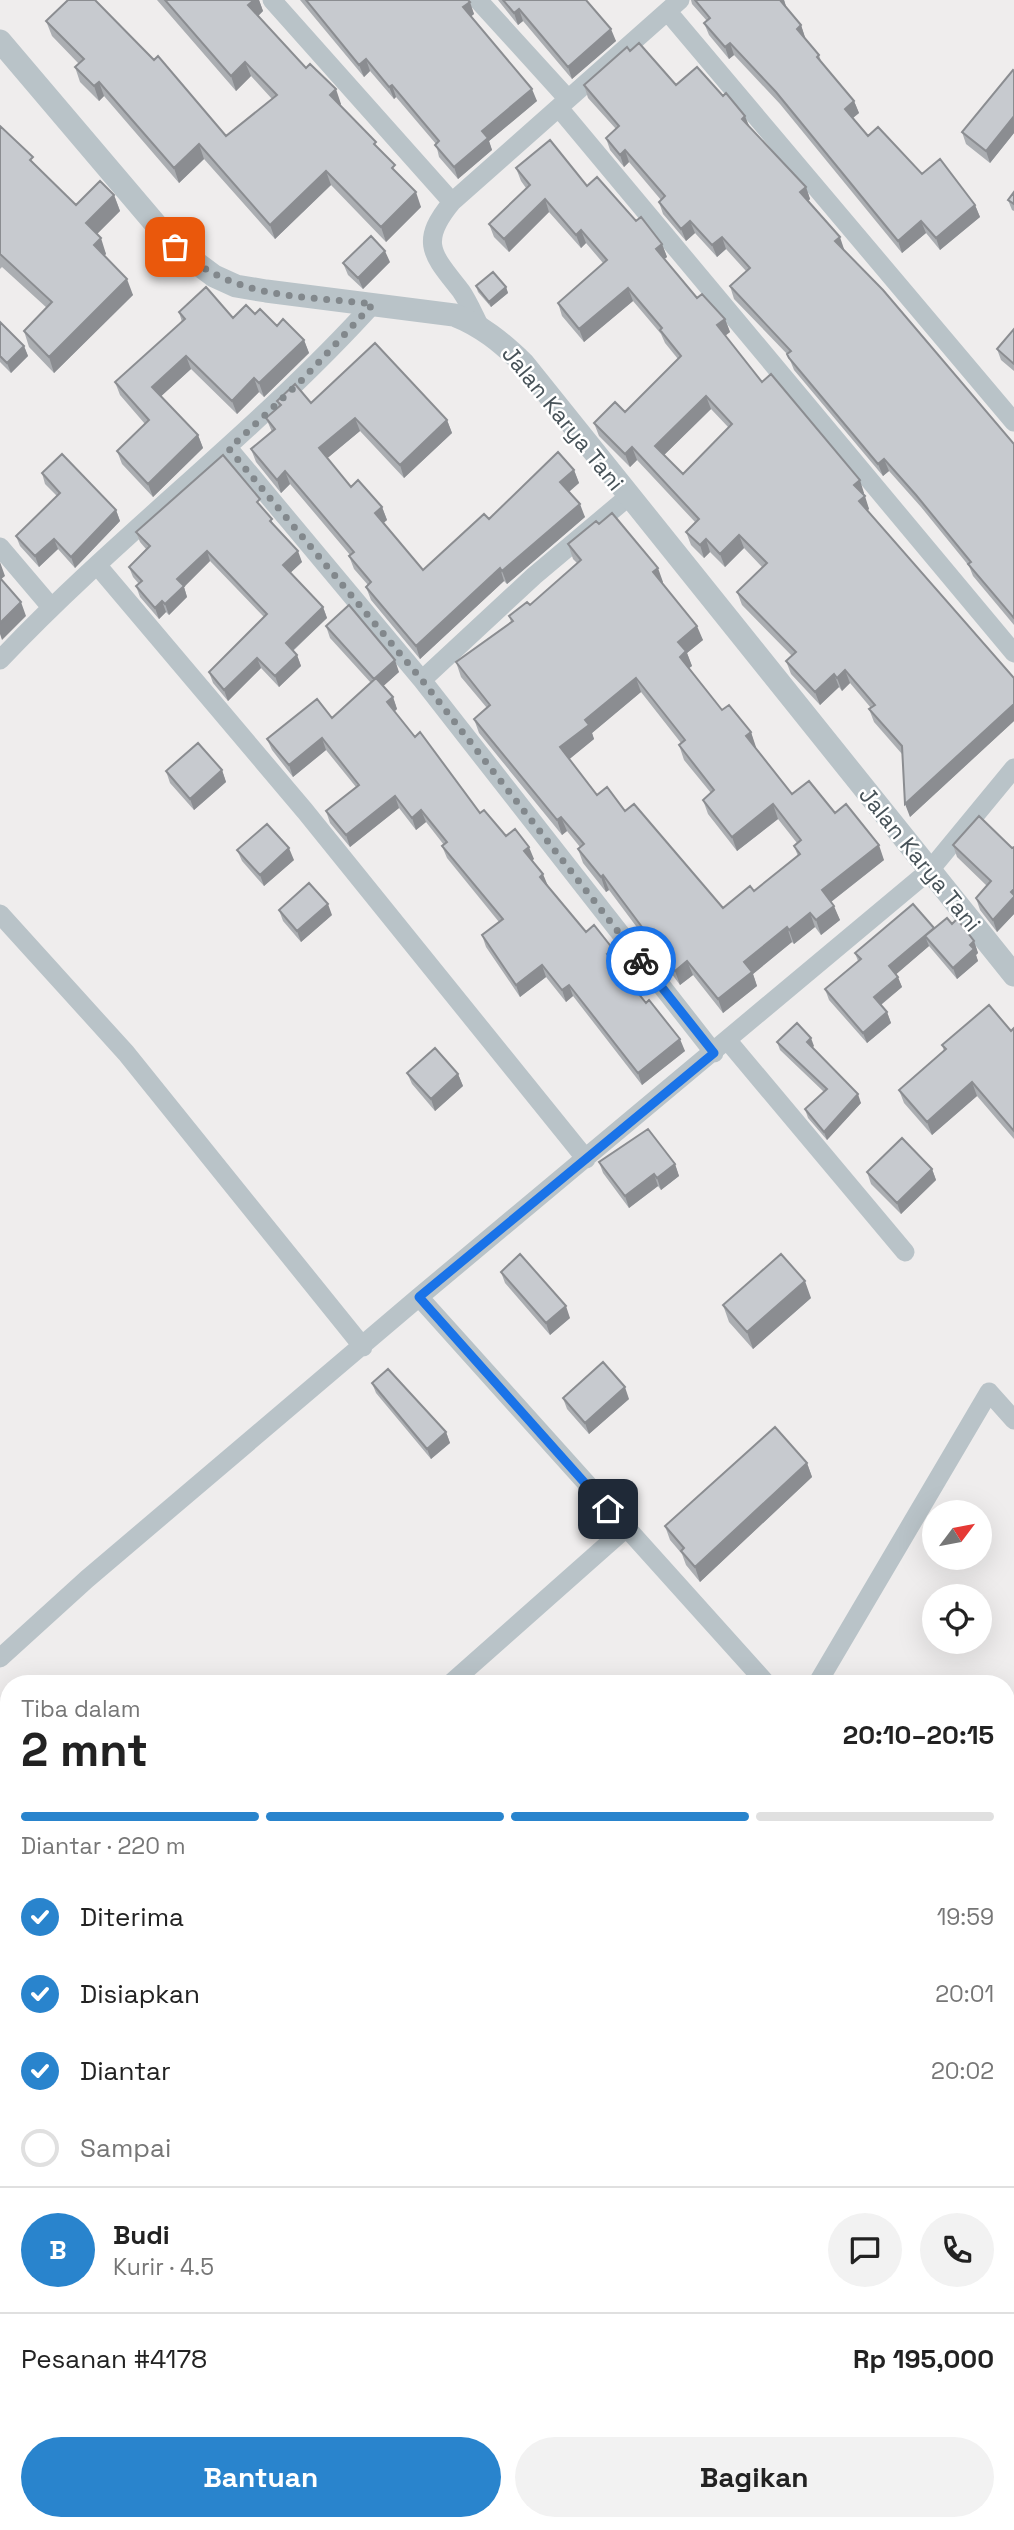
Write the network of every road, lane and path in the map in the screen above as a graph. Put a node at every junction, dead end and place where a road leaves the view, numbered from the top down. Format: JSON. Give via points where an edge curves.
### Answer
{"nodes":[{"id":1,"x":272,"y":0,"type":"edge"},
{"id":2,"x":478,"y":0,"type":"edge"},
{"id":3,"x":673,"y":4,"type":"edge"},
{"id":4,"x":0,"y":41,"type":"edge"},
{"id":5,"x":563,"y":104,"type":"junction"},
{"id":6,"x":452,"y":202,"type":"junction"},
{"id":7,"x":373,"y":304,"type":"junction"},
{"id":8,"x":479,"y":325,"type":"junction"},
{"id":9,"x":1014,"y":422,"type":"edge"},
{"id":10,"x":229,"y":449,"type":"junction"},
{"id":11,"x":628,"y":497,"type":"junction"},
{"id":12,"x":0,"y":547,"type":"edge"},
{"id":13,"x":97,"y":565,"type":"junction"},
{"id":14,"x":51,"y":607,"type":"junction"},
{"id":15,"x":1014,"y":653,"type":"edge"},
{"id":16,"x":0,"y":660,"type":"edge"},
{"id":17,"x":422,"y":680,"type":"junction"},
{"id":18,"x":1014,"y":768,"type":"edge"},
{"id":19,"x":930,"y":870,"type":"junction"},
{"id":20,"x":0,"y":915,"type":"edge"},
{"id":21,"x":1014,"y":975,"type":"edge"},
{"id":22,"x":721,"y":1047,"type":"junction"},
{"id":23,"x":586,"y":1159,"type":"junction"},
{"id":24,"x":905,"y":1252,"type":"dead end"},
{"id":25,"x":419,"y":1297,"type":"junction"},
{"id":26,"x":363,"y":1347,"type":"junction"},
{"id":27,"x":1014,"y":1420,"type":"edge"},
{"id":28,"x":625,"y":1529,"type":"junction"},
{"id":29,"x":0,"y":1658,"type":"edge"},
{"id":30,"x":460,"y":1675,"type":"edge"},
{"id":31,"x":759,"y":1675,"type":"edge"},
{"id":32,"x":822,"y":1675,"type":"edge"}],
"edges":[{"from":1,"to":6,"type":"street"},
{"from":2,"to":5,"type":"street"},
{"from":3,"to":5,"type":"street"},
{"from":3,"to":9,"type":"street"},
{"from":4,"to":7,"type":"street","name":"Jalan Karya Tani","via":[[191,261],[236,286]]},
{"from":5,"to":6,"type":"street"},
{"from":5,"to":15,"type":"street"},
{"from":6,"to":8,"type":"street","via":[[433,232],[432,252]]},
{"from":7,"to":8,"type":"street","name":"Jalan Karya Tani","via":[[454,315]]},
{"from":7,"to":10,"type":"street"},
{"from":8,"to":11,"type":"street","name":"Jalan Karya Tani","via":[[523,363]]},
{"from":10,"to":13,"type":"street"},
{"from":10,"to":17,"type":"street"},
{"from":11,"to":17,"type":"street"},
{"from":11,"to":19,"type":"street","name":"Jalan Karya Tani"},
{"from":12,"to":14,"type":"street"},
{"from":13,"to":14,"type":"street"},
{"from":13,"to":23,"type":"street","via":[[305,811]]},
{"from":14,"to":16,"type":"street"},
{"from":17,"to":22,"type":"street"},
{"from":18,"to":19,"type":"street"},
{"from":19,"to":21,"type":"street","name":"Jalan Karya Tani"},
{"from":19,"to":22,"type":"street"},
{"from":20,"to":26,"type":"street","via":[[126,1054]]},
{"from":22,"to":23,"type":"street"},
{"from":22,"to":24,"type":"street"},
{"from":23,"to":25,"type":"street"},
{"from":25,"to":26,"type":"street"},
{"from":25,"to":28,"type":"street"},
{"from":26,"to":29,"type":"street"},
{"from":27,"to":32,"type":"street","via":[[989,1392]]},
{"from":28,"to":30,"type":"street"},
{"from":28,"to":31,"type":"street"}]}
